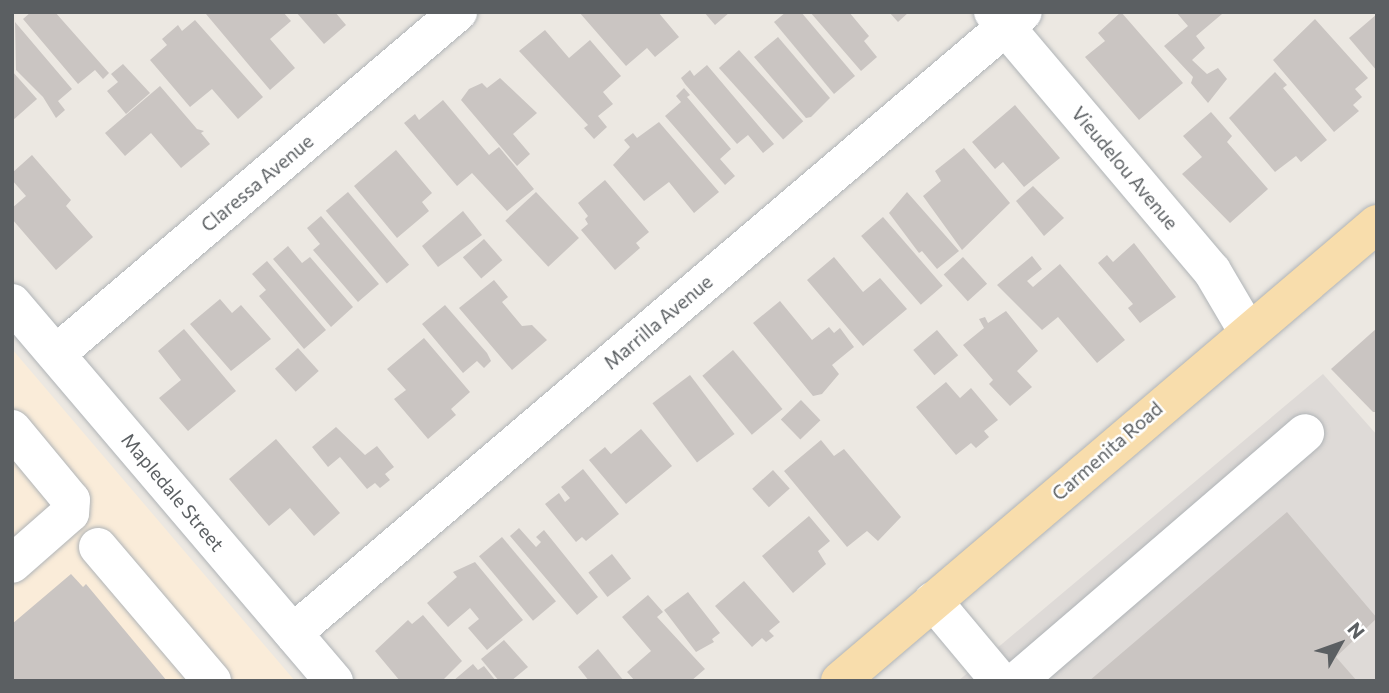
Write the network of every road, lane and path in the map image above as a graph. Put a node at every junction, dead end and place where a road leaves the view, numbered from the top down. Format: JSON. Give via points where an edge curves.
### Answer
{"nodes":[{"id":1,"x":458,"y":12,"type":"edge"},
{"id":2,"x":1007,"y":17,"type":"edge"},
{"id":3,"x":1377,"y":224,"type":"edge"},
{"id":4,"x":12,"y":303,"type":"edge"},
{"id":5,"x":1248,"y":331,"type":"junction"},
{"id":6,"x":56,"y":354,"type":"junction"},
{"id":7,"x":12,"y":429,"type":"edge"},
{"id":8,"x":1305,"y":433,"type":"dead end"},
{"id":9,"x":98,"y":547,"type":"dead end"},
{"id":10,"x":12,"y":564,"type":"edge"},
{"id":11,"x":933,"y":601,"type":"junction"},
{"id":12,"x":293,"y":633,"type":"junction"},
{"id":13,"x":212,"y":681,"type":"edge"},
{"id":14,"x":334,"y":681,"type":"edge"},
{"id":15,"x":840,"y":681,"type":"edge"},
{"id":16,"x":1000,"y":681,"type":"edge"},
{"id":17,"x":1017,"y":681,"type":"edge"}],
"edges":[{"from":1,"to":6,"type":"street","name":"Claressa Avenue"},
{"from":2,"to":5,"type":"street","name":"Vieudelou Avenue","via":[[1212,271]]},
{"from":2,"to":12,"type":"street","name":"Marrilla Avenue"},
{"from":3,"to":5,"type":"main road","name":"Carmenita Road"},
{"from":4,"to":6,"type":"street","name":"Mapledale Street"},
{"from":5,"to":11,"type":"main road","name":"Carmenita Road"},
{"from":6,"to":12,"type":"street","name":"Mapledale Street"},
{"from":7,"to":10,"type":"street","via":[[71,500],[71,513]]},
{"from":8,"to":17,"type":"street"},
{"from":9,"to":13,"type":"street"},
{"from":11,"to":15,"type":"main road","name":"Carmenita Road"},
{"from":11,"to":16,"type":"street"},
{"from":12,"to":14,"type":"street","name":"Mapledale Street"}]}
